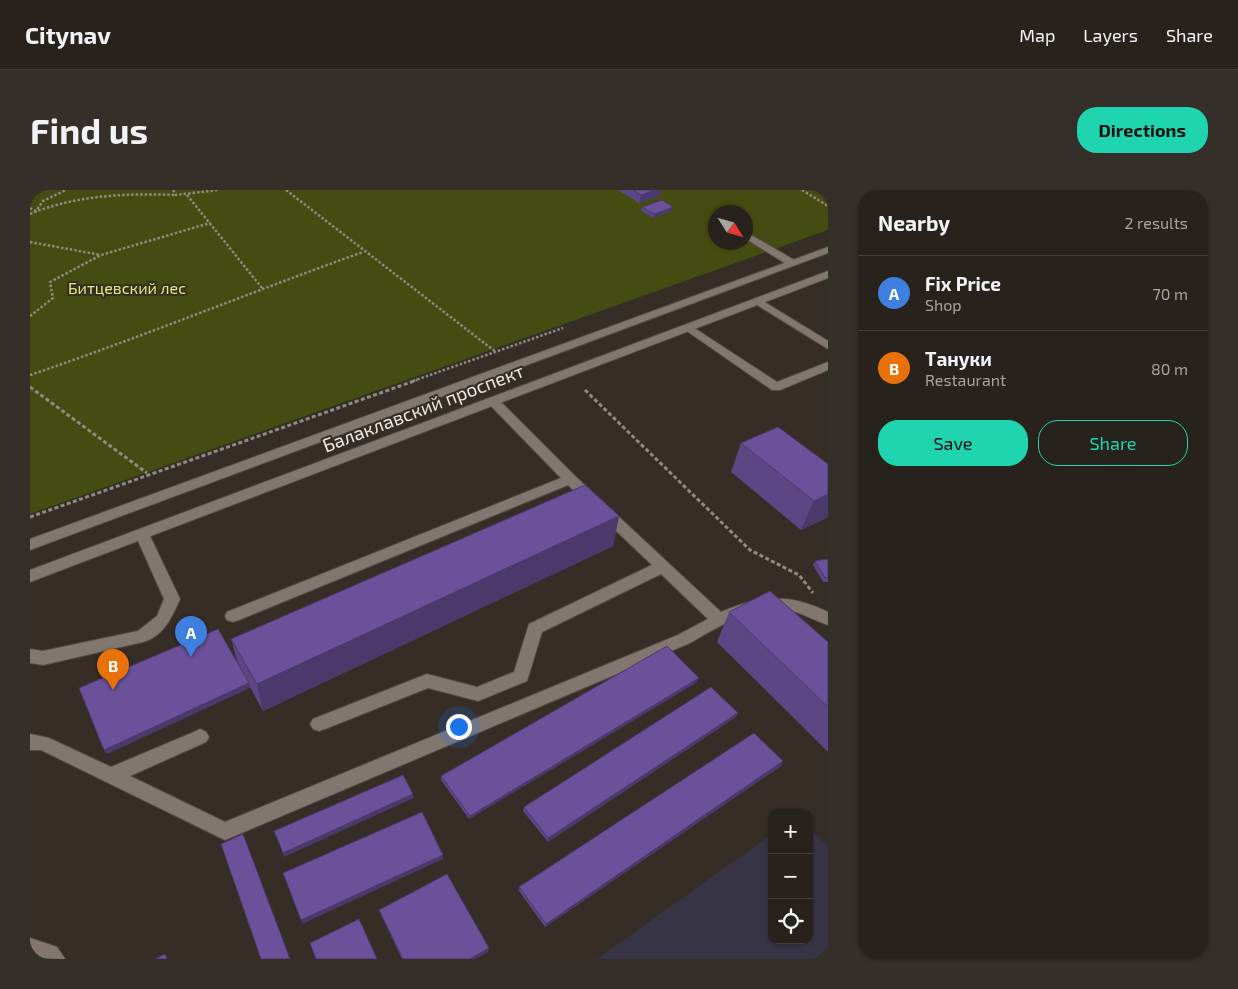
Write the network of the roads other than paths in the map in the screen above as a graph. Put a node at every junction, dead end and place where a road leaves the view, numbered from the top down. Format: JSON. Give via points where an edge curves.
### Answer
{"nodes":[{"id":1,"x":753,"y":239,"type":"edge"},
{"id":2,"x":828,"y":250,"type":"edge"},
{"id":3,"x":792,"y":263,"type":"junction"},
{"id":4,"x":827,"y":275,"type":"edge"},
{"id":5,"x":758,"y":301,"type":"junction"},
{"id":6,"x":688,"y":327,"type":"junction"},
{"id":7,"x":828,"y":346,"type":"edge"},
{"id":8,"x":828,"y":366,"type":"edge"},
{"id":9,"x":494,"y":402,"type":"junction"},
{"id":10,"x":570,"y":479,"type":"junction"},
{"id":11,"x":142,"y":534,"type":"junction"},
{"id":12,"x":30,"y":545,"type":"edge"},
{"id":13,"x":662,"y":566,"type":"junction"},
{"id":14,"x":30,"y":576,"type":"edge"},
{"id":15,"x":233,"y":616,"type":"dead end"},
{"id":16,"x":828,"y":619,"type":"edge"},
{"id":17,"x":719,"y":620,"type":"junction"},
{"id":18,"x":30,"y":656,"type":"edge"},
{"id":19,"x":319,"y":724,"type":"dead end"},
{"id":20,"x":200,"y":737,"type":"dead end"},
{"id":21,"x":30,"y":742,"type":"edge"},
{"id":22,"x":111,"y":776,"type":"junction"},
{"id":23,"x":30,"y":948,"type":"edge"},
{"id":24,"x":55,"y":959,"type":"edge"}],
"edges":[{"from":1,"to":3,"type":"main road"},
{"from":2,"to":3,"type":"main road","name":"Балаклавский проспект"},
{"from":3,"to":12,"type":"main road","name":"Балаклавский проспект"},
{"from":4,"to":5,"type":"main road","name":"Балаклавский проспект"},
{"from":5,"to":6,"type":"main road","name":"Балаклавский проспект"},
{"from":5,"to":7,"type":"main road"},
{"from":6,"to":8,"type":"main road","via":[[776,388]]},
{"from":6,"to":9,"type":"main road","name":"Балаклавский проспект"},
{"from":9,"to":10,"type":"main road"},
{"from":9,"to":11,"type":"main road","name":"Балаклавский проспект"},
{"from":10,"to":13,"type":"main road"},
{"from":10,"to":15,"type":"main road"},
{"from":11,"to":14,"type":"main road","name":"Балаклавский проспект"},
{"from":11,"to":18,"type":"main road","via":[[172,598],[163,620],[143,636],[43,658]]},
{"from":13,"to":17,"type":"main road"},
{"from":13,"to":19,"type":"main road","via":[[535,628],[521,676],[478,694],[427,681]]},
{"from":16,"to":17,"type":"main road","via":[[813,610],[785,603],[758,604]]},
{"from":17,"to":22,"type":"main road","via":[[684,640],[225,831]]},
{"from":20,"to":22,"type":"main road"},
{"from":21,"to":22,"type":"main road","via":[[43,743]]},
{"from":23,"to":24,"type":"main road","via":[[50,954]]}]}
